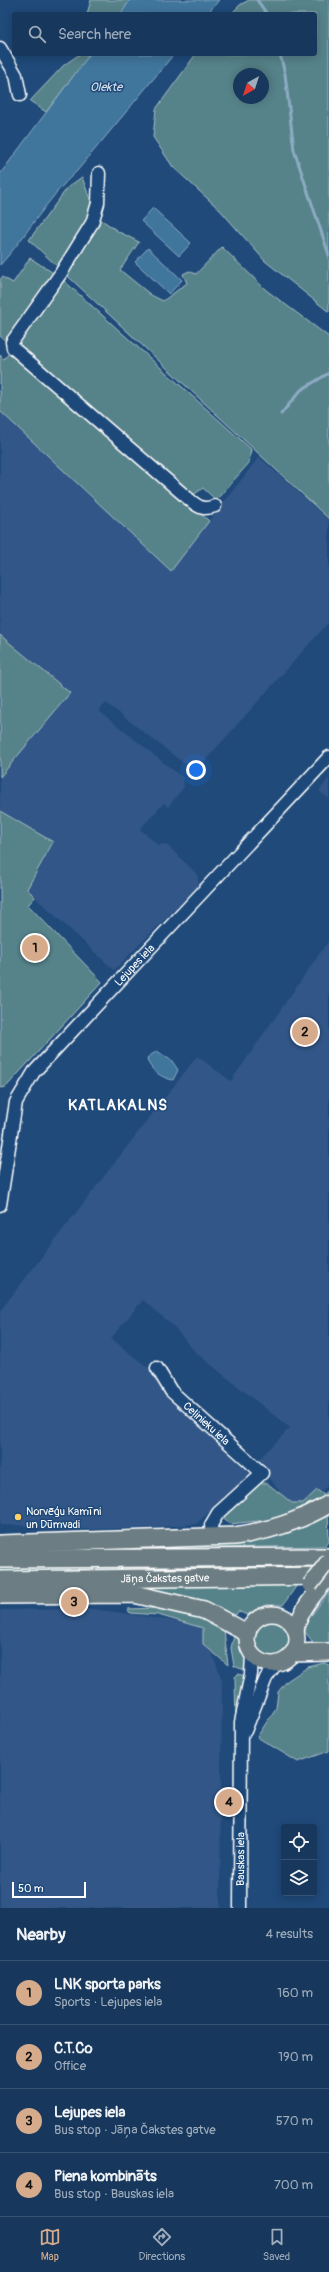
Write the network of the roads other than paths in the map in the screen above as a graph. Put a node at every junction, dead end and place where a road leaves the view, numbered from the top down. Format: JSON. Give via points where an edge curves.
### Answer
{"nodes":[{"id":1,"x":0,"y":48,"type":"edge"},
{"id":2,"x":20,"y":95,"type":"dead end"},
{"id":3,"x":99,"y":173,"type":"dead end"},
{"id":4,"x":215,"y":506,"type":"dead end"},
{"id":5,"x":329,"y":757,"type":"edge"},
{"id":6,"x":0,"y":1205,"type":"edge"},
{"id":7,"x":157,"y":1368,"type":"dead end"},
{"id":8,"x":329,"y":1504,"type":"edge"},
{"id":9,"x":212,"y":1536,"type":"junction"},
{"id":10,"x":0,"y":1544,"type":"edge"},
{"id":11,"x":0,"y":1558,"type":"edge"},
{"id":12,"x":329,"y":1559,"type":"edge"},
{"id":13,"x":0,"y":1580,"type":"edge"},
{"id":14,"x":323,"y":1580,"type":"edge"},
{"id":15,"x":0,"y":1595,"type":"edge"},
{"id":16,"x":280,"y":1615,"type":"junction"},
{"id":17,"x":296,"y":1631,"type":"junction"},
{"id":18,"x":247,"y":1633,"type":"junction"},
{"id":19,"x":329,"y":1652,"type":"edge"},
{"id":20,"x":293,"y":1653,"type":"junction"},
{"id":21,"x":252,"y":1655,"type":"junction"},
{"id":22,"x":276,"y":1664,"type":"junction"},
{"id":23,"x":242,"y":1738,"type":"junction"},
{"id":24,"x":240,"y":1908,"type":"edge"}],
"edges":[{"from":1,"to":2,"type":"street","via":[[16,75]]},
{"from":3,"to":4,"type":"street","via":[[98,203],[92,223],[74,248],[61,273],[12,342],[13,348],[191,501],[200,508]]},
{"from":5,"to":6,"type":"street","name":"Lejupes iela","via":[[34,1072],[16,1102]]},
{"from":7,"to":9,"type":"street","name":"Ceļinieku iela","via":[[171,1391],[262,1473],[218,1513],[211,1525]]},
{"from":8,"to":9,"type":"highway","via":[[283,1527],[261,1532]]},
{"from":9,"to":10,"type":"highway"},
{"from":11,"to":12,"type":"highway","name":"Jāņa Čakstes gatve"},
{"from":12,"to":14,"type":"main road","bridge":true},
{"from":13,"to":14,"type":"highway","name":"Jāņa Čakstes gatve"},
{"from":14,"to":16,"type":"main road","via":[[293,1608]]},
{"from":14,"to":17,"type":"main road","via":[[302,1612]]},
{"from":15,"to":18,"type":"highway","via":[[134,1594],[204,1610]]},
{"from":16,"to":17,"type":"main road","via":[[287,1619]]},
{"from":16,"to":18,"type":"main road","via":[[262,1616],[253,1623]]},
{"from":17,"to":20,"type":"main road","via":[[296,1646]]},
{"from":18,"to":21,"type":"main road","via":[[246,1641]]},
{"from":19,"to":20,"type":"highway"},
{"from":20,"to":22,"type":"main road","via":[[283,1662]]},
{"from":21,"to":22,"type":"main road","via":[[262,1663]]},
{"from":21,"to":23,"type":"street","name":"Bauskas iela","via":[[251,1674],[241,1722]]},
{"from":22,"to":23,"type":"street","via":[[266,1678]]},
{"from":23,"to":24,"type":"street","name":"Bauskas iela"}]}
